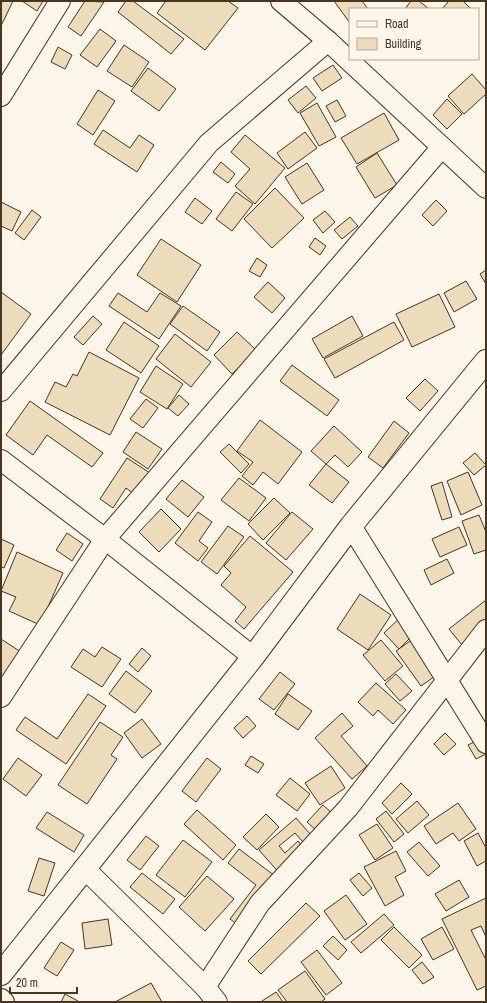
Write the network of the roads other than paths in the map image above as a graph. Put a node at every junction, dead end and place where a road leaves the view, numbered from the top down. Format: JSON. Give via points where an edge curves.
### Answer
{"nodes":[{"id":1,"x":60,"y":1,"type":"edge"},
{"id":2,"x":281,"y":1,"type":"edge"},
{"id":3,"x":328,"y":41,"type":"junction"},
{"id":4,"x":1,"y":96,"type":"edge"},
{"id":5,"x":442,"y":147,"type":"junction"},
{"id":6,"x":486,"y":188,"type":"edge"},
{"id":7,"x":486,"y":362,"type":"edge"},
{"id":8,"x":1,"y":391,"type":"edge"},
{"id":9,"x":1,"y":460,"type":"edge"},
{"id":10,"x":351,"y":526,"type":"junction"},
{"id":11,"x":105,"y":538,"type":"junction"},
{"id":12,"x":486,"y":630,"type":"edge"},
{"id":13,"x":253,"y":657,"type":"junction"},
{"id":14,"x":448,"y":681,"type":"junction"},
{"id":15,"x":1,"y":697,"type":"edge"},
{"id":16,"x":486,"y":743,"type":"edge"},
{"id":17,"x":84,"y":868,"type":"junction"},
{"id":18,"x":1,"y":974,"type":"edge"},
{"id":19,"x":211,"y":995,"type":"edge"},
{"id":20,"x":1,"y":999,"type":"edge"},
{"id":21,"x":4,"y":1002,"type":"edge"}],
"edges":[{"from":1,"to":4,"type":"street"},
{"from":2,"to":3,"type":"street"},
{"from":3,"to":5,"type":"street"},
{"from":3,"to":8,"type":"street","via":[[209,143]]},
{"from":5,"to":6,"type":"street"},
{"from":5,"to":11,"type":"street"},
{"from":7,"to":10,"type":"street"},
{"from":9,"to":11,"type":"street"},
{"from":10,"to":13,"type":"street"},
{"from":10,"to":14,"type":"street"},
{"from":11,"to":13,"type":"street"},
{"from":11,"to":15,"type":"street"},
{"from":12,"to":14,"type":"street"},
{"from":13,"to":17,"type":"street"},
{"from":14,"to":16,"type":"street"},
{"from":14,"to":19,"type":"street","via":[[348,808],[260,903]]},
{"from":17,"to":18,"type":"street"},
{"from":17,"to":19,"type":"street"},
{"from":20,"to":21,"type":"street"}]}
